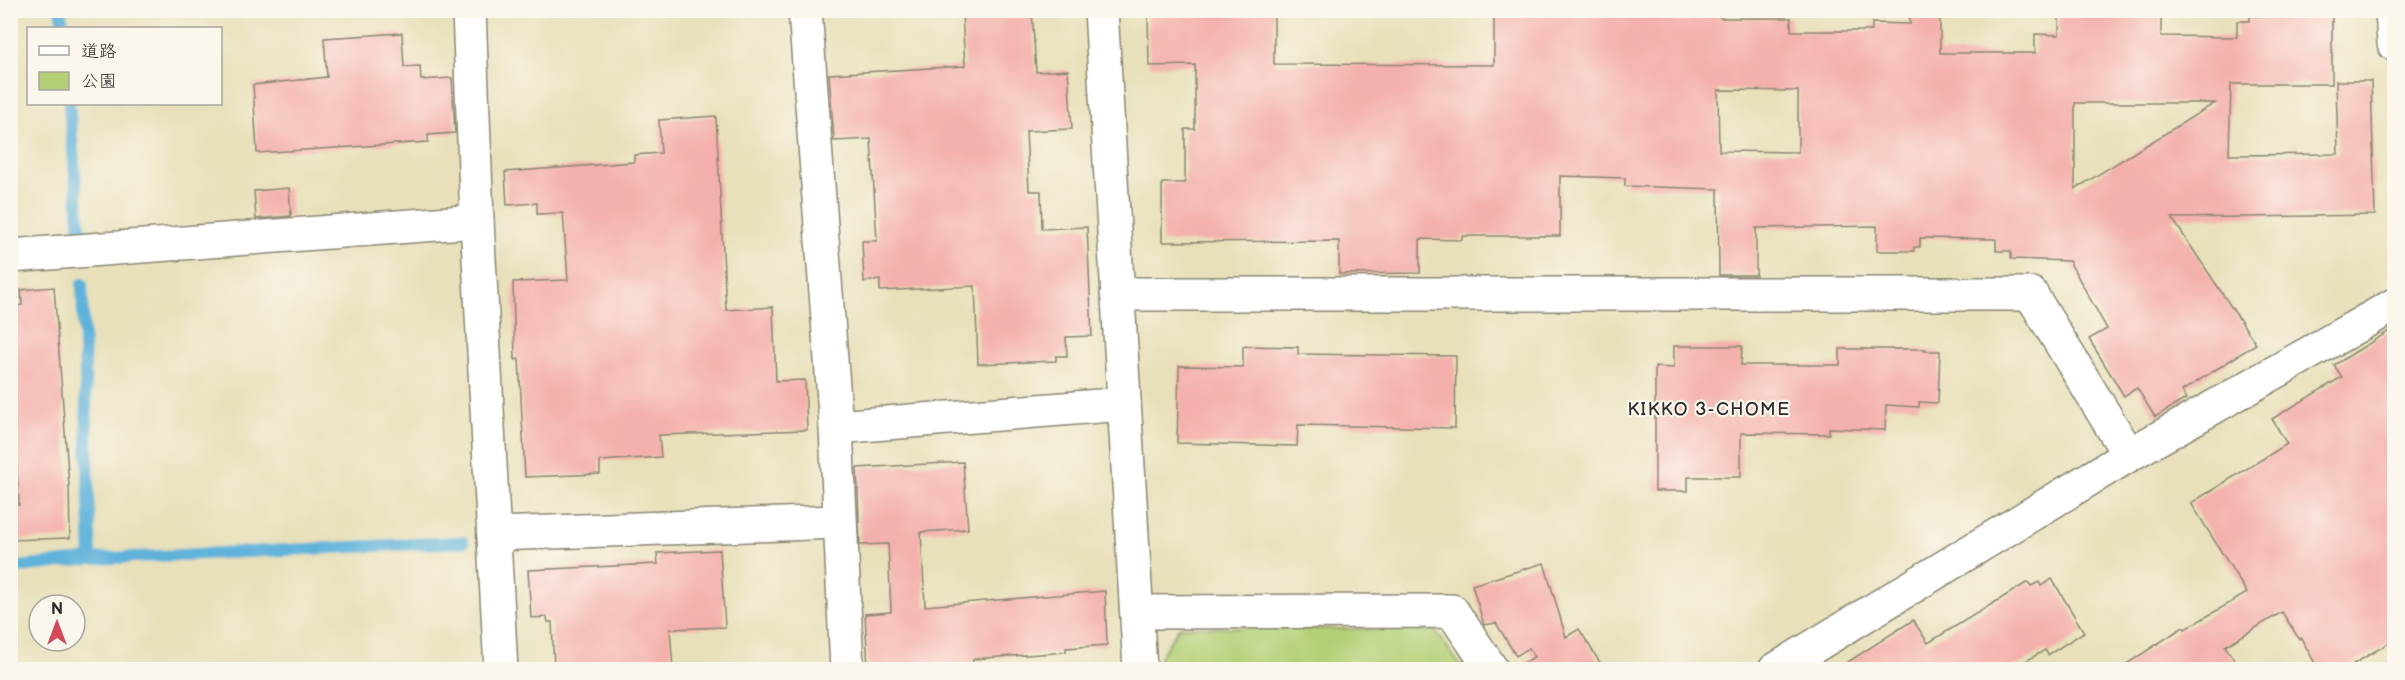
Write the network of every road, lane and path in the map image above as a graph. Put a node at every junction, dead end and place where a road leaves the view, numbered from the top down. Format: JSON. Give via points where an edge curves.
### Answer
{"nodes":[{"id":1,"x":469,"y":10,"type":"edge"},
{"id":2,"x":805,"y":10,"type":"edge"},
{"id":3,"x":1101,"y":10,"type":"edge"},
{"id":4,"x":2392,"y":10,"type":"edge"},
{"id":5,"x":2394,"y":44,"type":"edge"},
{"id":6,"x":477,"y":221,"type":"junction"},
{"id":7,"x":10,"y":256,"type":"edge"},
{"id":8,"x":1118,"y":294,"type":"junction"},
{"id":9,"x":2394,"y":305,"type":"edge"},
{"id":10,"x":1124,"y":404,"type":"junction"},
{"id":11,"x":836,"y":427,"type":"junction"},
{"id":12,"x":2129,"y":455,"type":"junction"},
{"id":13,"x":838,"y":522,"type":"junction"},
{"id":14,"x":494,"y":534,"type":"junction"},
{"id":15,"x":1137,"y":612,"type":"junction"},
{"id":16,"x":501,"y":669,"type":"edge"},
{"id":17,"x":847,"y":669,"type":"edge"},
{"id":18,"x":1140,"y":669,"type":"edge"},
{"id":19,"x":1492,"y":669,"type":"edge"},
{"id":20,"x":1775,"y":669,"type":"edge"}],
"edges":[{"from":1,"to":6,"type":"street"},
{"from":2,"to":11,"type":"street"},
{"from":3,"to":8,"type":"street"},
{"from":4,"to":5,"type":"street"},
{"from":6,"to":7,"type":"street"},
{"from":6,"to":14,"type":"street"},
{"from":8,"to":10,"type":"street"},
{"from":8,"to":12,"type":"street","via":[[2031,294]]},
{"from":9,"to":12,"type":"street"},
{"from":10,"to":11,"type":"street"},
{"from":10,"to":15,"type":"street"},
{"from":11,"to":13,"type":"street"},
{"from":12,"to":20,"type":"street"},
{"from":13,"to":14,"type":"street"},
{"from":13,"to":17,"type":"street"},
{"from":14,"to":16,"type":"street"},
{"from":15,"to":18,"type":"street"},
{"from":15,"to":19,"type":"street","via":[[1452,611]]}]}
